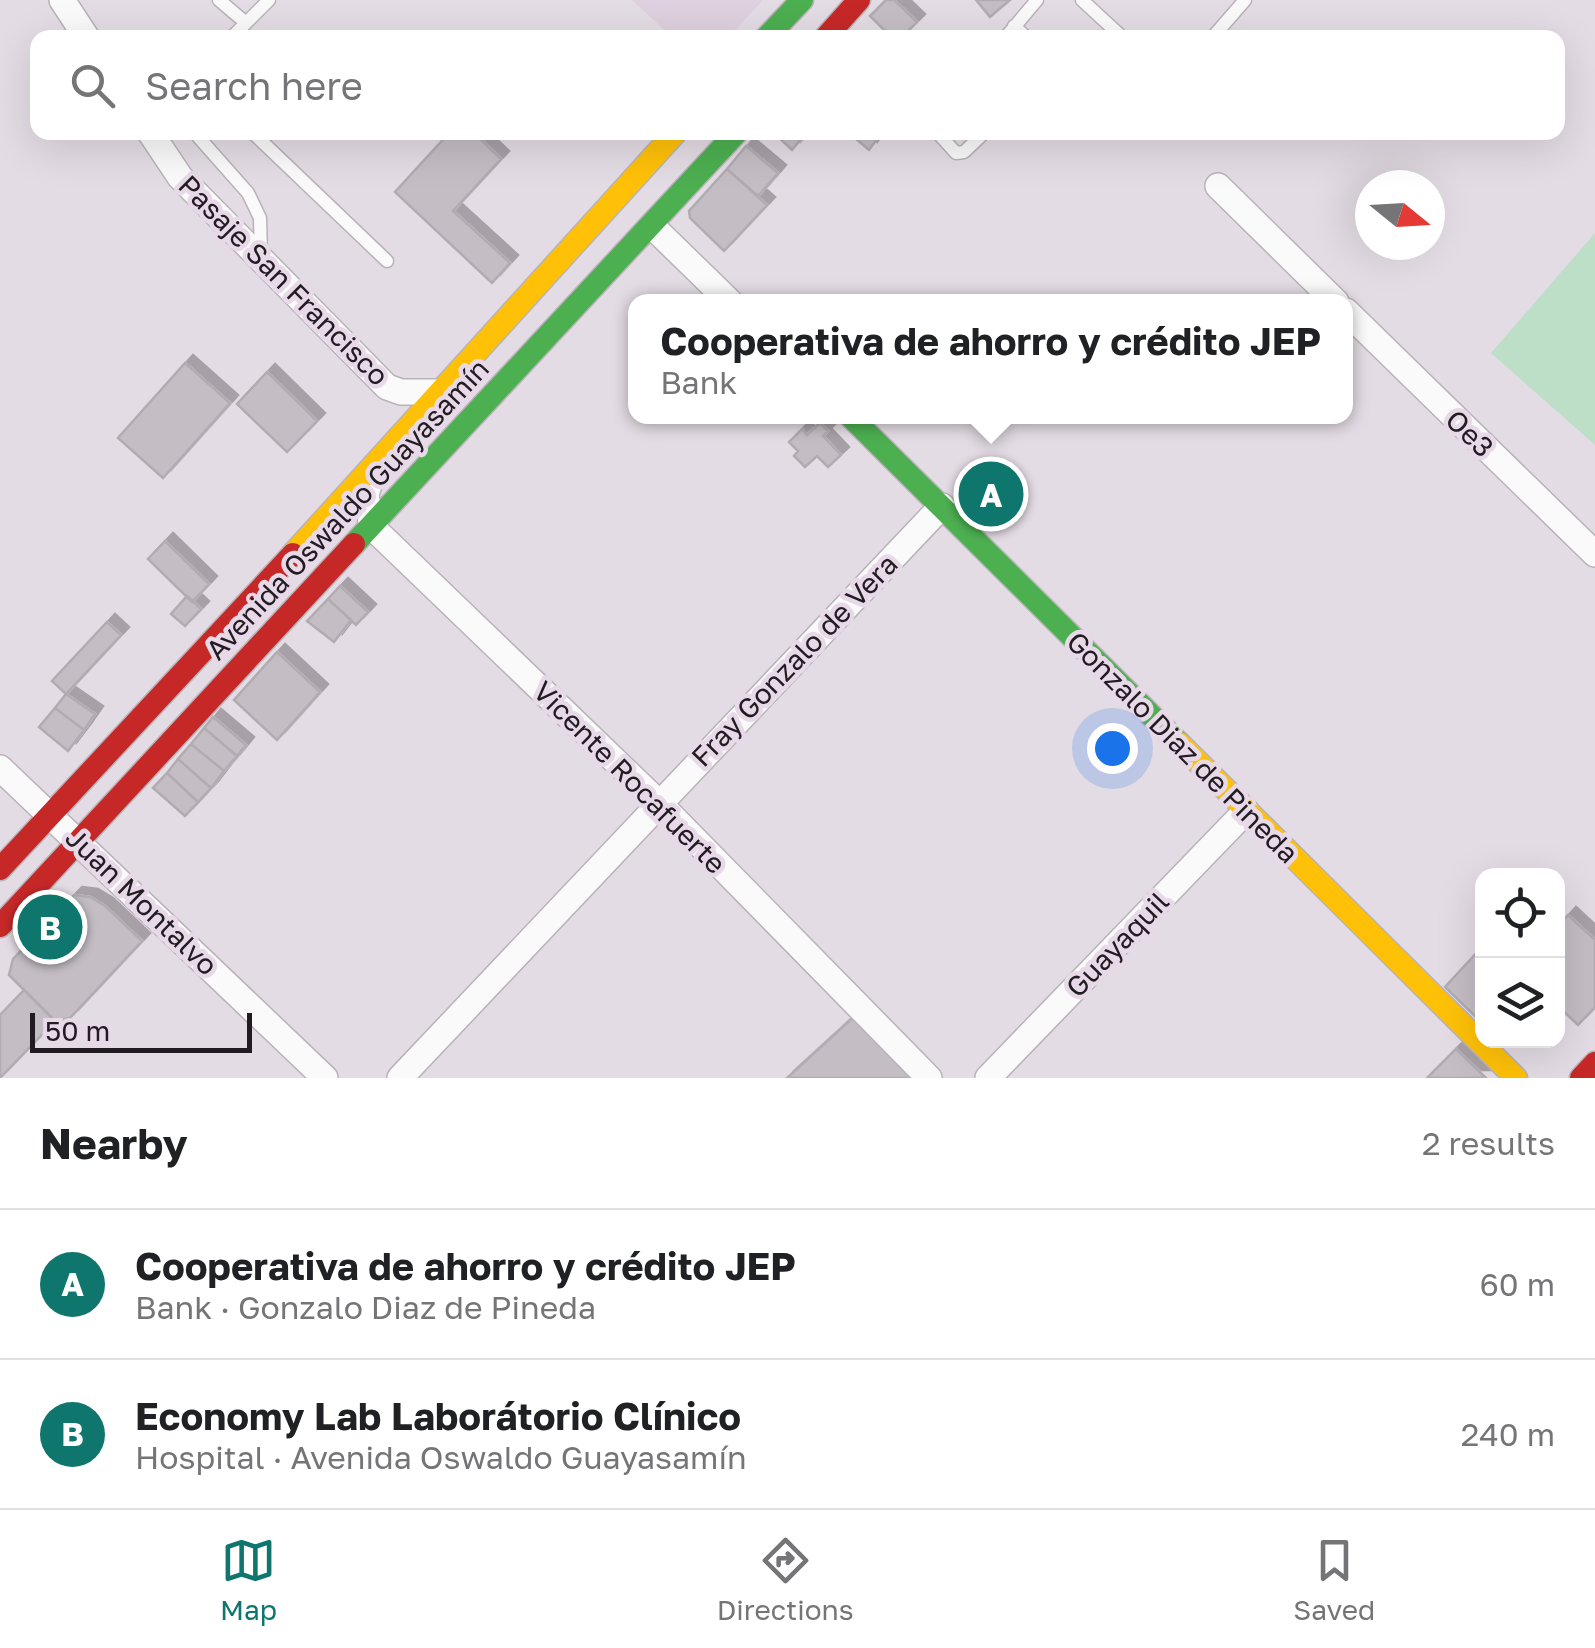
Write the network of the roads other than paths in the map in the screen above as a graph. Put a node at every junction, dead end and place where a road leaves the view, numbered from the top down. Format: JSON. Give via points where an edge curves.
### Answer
{"nodes":[{"id":1,"x":62,"y":0,"type":"edge"},
{"id":2,"x":219,"y":0,"type":"edge"},
{"id":3,"x":269,"y":0,"type":"edge"},
{"id":4,"x":802,"y":0,"type":"edge"},
{"id":5,"x":860,"y":0,"type":"edge"},
{"id":6,"x":1037,"y":0,"type":"edge"},
{"id":7,"x":1082,"y":0,"type":"edge"},
{"id":8,"x":1245,"y":0,"type":"edge"},
{"id":9,"x":246,"y":22,"type":"junction"},
{"id":10,"x":82,"y":30,"type":"edge"},
{"id":11,"x":238,"y":30,"type":"edge"},
{"id":12,"x":774,"y":30,"type":"edge"},
{"id":13,"x":832,"y":30,"type":"edge"},
{"id":14,"x":1011,"y":30,"type":"edge"},
{"id":15,"x":1114,"y":30,"type":"edge"},
{"id":16,"x":1219,"y":30,"type":"edge"},
{"id":17,"x":155,"y":140,"type":"edge"},
{"id":18,"x":201,"y":140,"type":"edge"},
{"id":19,"x":260,"y":140,"type":"edge"},
{"id":20,"x":669,"y":140,"type":"edge"},
{"id":21,"x":731,"y":140,"type":"edge"},
{"id":22,"x":944,"y":140,"type":"edge"},
{"id":23,"x":977,"y":140,"type":"edge"},
{"id":24,"x":1218,"y":186,"type":"dead end"},
{"id":25,"x":652,"y":226,"type":"junction"},
{"id":26,"x":261,"y":259,"type":"junction"},
{"id":27,"x":386,"y":261,"type":"dead end"},
{"id":28,"x":722,"y":294,"type":"edge"},
{"id":29,"x":1328,"y":294,"type":"edge"},
{"id":30,"x":1353,"y":318,"type":"edge"},
{"id":31,"x":437,"y":392,"type":"junction"},
{"id":32,"x":858,"y":424,"type":"edge"},
{"id":33,"x":376,"y":464,"type":"junction"},
{"id":34,"x":942,"y":506,"type":"junction"},
{"id":35,"x":372,"y":527,"type":"junction"},
{"id":36,"x":1595,"y":554,"type":"edge"},
{"id":37,"x":0,"y":768,"type":"edge"},
{"id":38,"x":658,"y":802,"type":"junction"},
{"id":39,"x":1246,"y":811,"type":"junction"},
{"id":40,"x":52,"y":815,"type":"junction"},
{"id":41,"x":79,"y":841,"type":"junction"},
{"id":42,"x":10,"y":848,"type":"edge"},
{"id":43,"x":0,"y":869,"type":"edge"},
{"id":44,"x":0,"y":926,"type":"edge"},
{"id":45,"x":1595,"y":1062,"type":"edge"},
{"id":46,"x":326,"y":1078,"type":"edge"},
{"id":47,"x":400,"y":1078,"type":"edge"},
{"id":48,"x":929,"y":1078,"type":"edge"},
{"id":49,"x":988,"y":1078,"type":"edge"},
{"id":50,"x":1516,"y":1078,"type":"edge"},
{"id":51,"x":1581,"y":1078,"type":"edge"}],
"edges":[{"from":1,"to":10,"type":"street"},
{"from":2,"to":9,"type":"lane"},
{"from":3,"to":9,"type":"lane"},
{"from":4,"to":12,"type":"main road"},
{"from":5,"to":13,"type":"main road"},
{"from":6,"to":14,"type":"lane"},
{"from":7,"to":15,"type":"lane"},
{"from":8,"to":16,"type":"lane"},
{"from":9,"to":11,"type":"lane"},
{"from":17,"to":26,"type":"street","name":"Pasaje San Francisco","via":[[180,178]]},
{"from":18,"to":26,"type":"lane","via":[[248,193],[260,218]]},
{"from":19,"to":27,"type":"lane"},
{"from":20,"to":31,"type":"main road","name":"Avenida Oswaldo Guayasamín"},
{"from":21,"to":25,"type":"main road","name":"Avenida Oswaldo Guayasamín"},
{"from":22,"to":23,"type":"lane","via":[[956,153]]},
{"from":24,"to":29,"type":"street"},
{"from":25,"to":28,"type":"street"},
{"from":25,"to":35,"type":"main road","name":"Avenida Oswaldo Guayasamín"},
{"from":26,"to":31,"type":"street","name":"Pasaje San Francisco","via":[[387,388]]},
{"from":30,"to":36,"type":"street","name":"Oe3"},
{"from":31,"to":33,"type":"main road","name":"Avenida Oswaldo Guayasamín"},
{"from":32,"to":34,"type":"main road","name":"Gonzalo Diaz de Pineda"},
{"from":33,"to":35,"type":"street","via":[[366,495]]},
{"from":33,"to":40,"type":"main road","name":"Avenida Oswaldo Guayasamín"},
{"from":34,"to":38,"type":"street","name":"Fray Gonzalo de Vera"},
{"from":34,"to":39,"type":"main road","name":"Gonzalo Diaz de Pineda"},
{"from":35,"to":38,"type":"street","name":"Vicente Rocafuerte"},
{"from":35,"to":41,"type":"main road","name":"Avenida Oswaldo Guayasamín"},
{"from":37,"to":40,"type":"street","name":"Juan Montalvo"},
{"from":38,"to":47,"type":"street","name":"Fray Gonzalo de Vera"},
{"from":38,"to":48,"type":"street","name":"Vicente Rocafuerte"},
{"from":39,"to":49,"type":"street","name":"Guayaquil"},
{"from":39,"to":50,"type":"main road","name":"Gonzalo Diaz de Pineda"},
{"from":40,"to":41,"type":"street","name":"Juan Montalvo"},
{"from":40,"to":42,"type":"main road","name":"Avenida Oswaldo Guayasamín"},
{"from":41,"to":44,"type":"main road","name":"Avenida Oswaldo Guayasamín"},
{"from":41,"to":46,"type":"street","name":"Juan Montalvo"},
{"from":42,"to":43,"type":"main road","name":"Avenida Oswaldo Guayasamín"},
{"from":45,"to":51,"type":"main road"}]}
